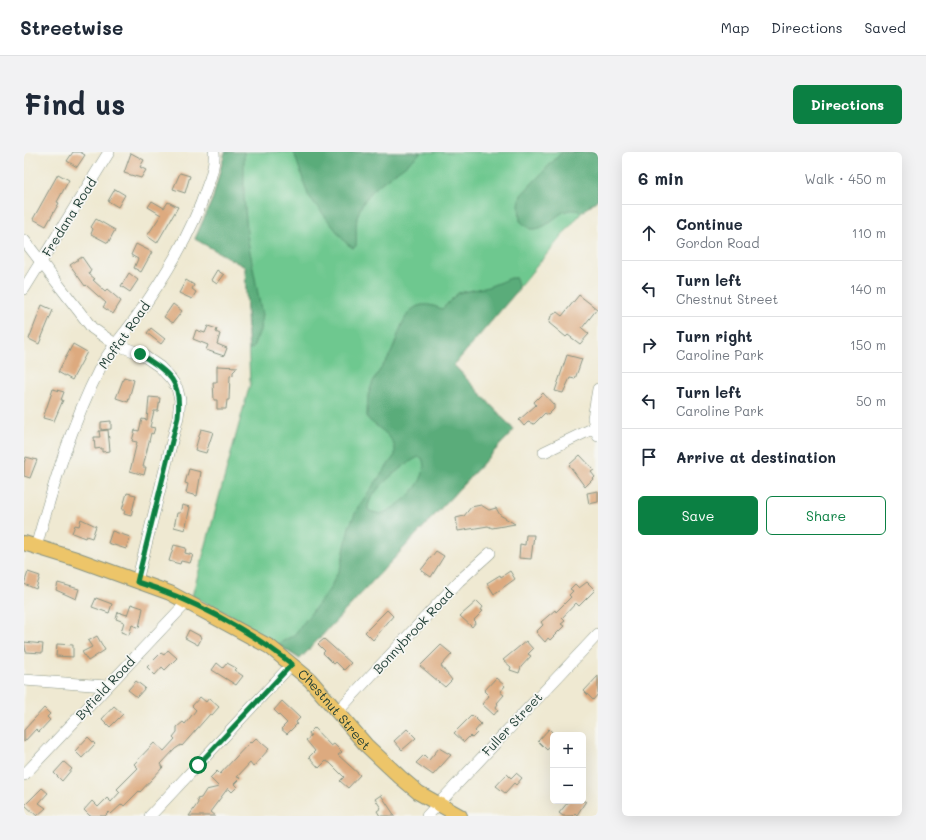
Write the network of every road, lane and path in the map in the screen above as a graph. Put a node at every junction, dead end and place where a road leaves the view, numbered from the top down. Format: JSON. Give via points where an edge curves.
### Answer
{"nodes":[{"id":1,"x":109,"y":152,"type":"edge"},
{"id":2,"x":214,"y":152,"type":"edge"},
{"id":3,"x":24,"y":240,"type":"edge"},
{"id":4,"x":40,"y":262,"type":"junction"},
{"id":5,"x":24,"y":289,"type":"edge"},
{"id":6,"x":115,"y":344,"type":"junction"},
{"id":7,"x":598,"y":389,"type":"edge"},
{"id":8,"x":596,"y":432,"type":"edge"},
{"id":9,"x":544,"y":452,"type":"dead end"},
{"id":10,"x":30,"y":545,"type":"edge"},
{"id":11,"x":490,"y":553,"type":"dead end"},
{"id":12,"x":137,"y":582,"type":"junction"},
{"id":13,"x":188,"y":602,"type":"junction"},
{"id":14,"x":598,"y":634,"type":"edge"},
{"id":15,"x":292,"y":664,"type":"junction"},
{"id":16,"x":24,"y":680,"type":"edge"},
{"id":17,"x":106,"y":686,"type":"junction"},
{"id":18,"x":338,"y":711,"type":"junction"},
{"id":19,"x":24,"y":775,"type":"edge"},
{"id":20,"x":438,"y":805,"type":"junction"},
{"id":21,"x":150,"y":816,"type":"edge"},
{"id":22,"x":427,"y":816,"type":"edge"},
{"id":23,"x":460,"y":816,"type":"edge"}],
"edges":[{"from":1,"to":4,"type":"street","name":"Fredana Road"},
{"from":2,"to":6,"type":"street","name":"Moffat Road","via":[[206,190],[187,235],[163,279]]},
{"from":3,"to":4,"type":"street"},
{"from":4,"to":5,"type":"street","name":"Fredana Road"},
{"from":4,"to":6,"type":"street","via":[[92,328]]},
{"from":6,"to":10,"type":"street","name":"Moffat Road","via":[[100,367],[77,420]]},
{"from":6,"to":12,"type":"street","via":[[140,354],[160,367],[178,388],[180,400]]},
{"from":7,"to":8,"type":"street","via":[[593,418]]},
{"from":8,"to":9,"type":"street"},
{"from":10,"to":12,"type":"main road","name":"Chestnut Street"},
{"from":11,"to":18,"type":"street","name":"Bonnybrook Road","via":[[459,581]]},
{"from":12,"to":13,"type":"main road","name":"Chestnut Street"},
{"from":13,"to":15,"type":"main road","name":"Chestnut Street","via":[[270,647]]},
{"from":13,"to":17,"type":"street","name":"Byfield Road"},
{"from":14,"to":20,"type":"street","name":"Fuller Street"},
{"from":15,"to":18,"type":"main road","name":"Chestnut Street"},
{"from":15,"to":21,"type":"street"},
{"from":16,"to":17,"type":"street"},
{"from":17,"to":19,"type":"street","name":"Byfield Road"},
{"from":18,"to":20,"type":"main road","name":"Chestnut Street","via":[[384,763],[419,793]]},
{"from":20,"to":22,"type":"street","name":"Fuller Street"},
{"from":20,"to":23,"type":"main road","name":"Chestnut Street"}]}
